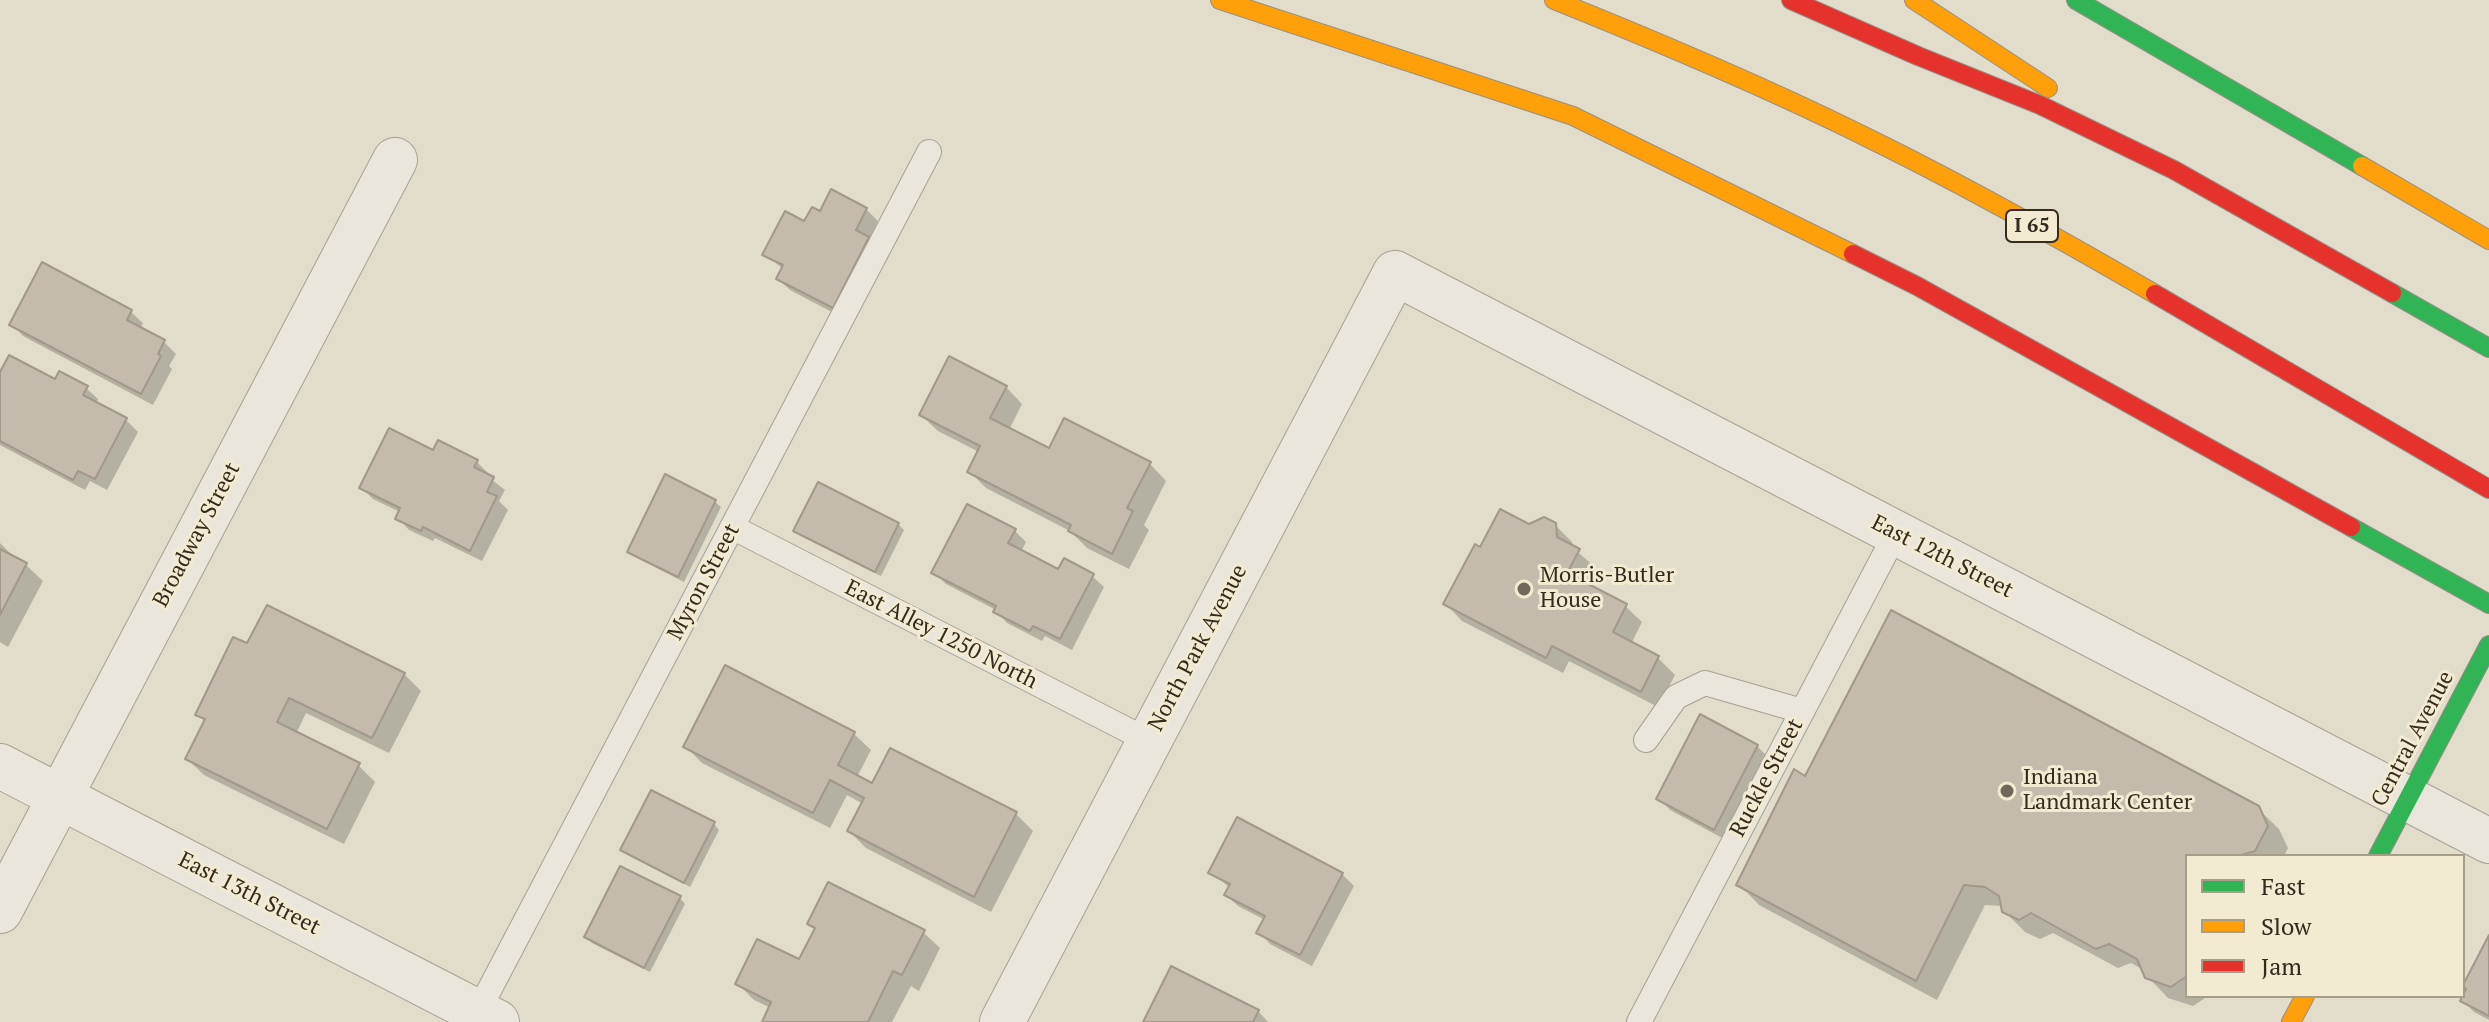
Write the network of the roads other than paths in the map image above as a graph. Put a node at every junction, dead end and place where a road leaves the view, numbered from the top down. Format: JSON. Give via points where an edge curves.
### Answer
{"nodes":[{"id":1,"x":1220,"y":0,"type":"edge"},
{"id":2,"x":1539,"y":0,"type":"edge"},
{"id":3,"x":1554,"y":0,"type":"edge"},
{"id":4,"x":1791,"y":0,"type":"edge"},
{"id":5,"x":1914,"y":0,"type":"edge"},
{"id":6,"x":2076,"y":0,"type":"edge"},
{"id":7,"x":1662,"y":43,"type":"junction"},
{"id":8,"x":929,"y":152,"type":"dead end"},
{"id":9,"x":395,"y":160,"type":"dead end"},
{"id":10,"x":2174,"y":170,"type":"junction"},
{"id":11,"x":2489,"y":240,"type":"edge"},
{"id":12,"x":1395,"y":273,"type":"joint"},
{"id":13,"x":2489,"y":348,"type":"edge"},
{"id":14,"x":2489,"y":489,"type":"edge"},
{"id":15,"x":732,"y":527,"type":"junction"},
{"id":16,"x":1896,"y":533,"type":"junction"},
{"id":17,"x":2489,"y":604,"type":"edge"},
{"id":18,"x":2489,"y":645,"type":"edge"},
{"id":19,"x":1802,"y":711,"type":"junction"},
{"id":20,"x":1646,"y":740,"type":"dead end"},
{"id":21,"x":1149,"y":741,"type":"junction"},
{"id":22,"x":0,"y":766,"type":"edge"},
{"id":23,"x":59,"y":797,"type":"junction"},
{"id":24,"x":2409,"y":798,"type":"junction"},
{"id":25,"x":2489,"y":841,"type":"edge"},
{"id":26,"x":2379,"y":854,"type":"edge"},
{"id":27,"x":0,"y":911,"type":"edge"},
{"id":28,"x":2304,"y":998,"type":"edge"},
{"id":29,"x":482,"y":1019,"type":"edge"},
{"id":30,"x":1002,"y":1022,"type":"edge"},
{"id":31,"x":1639,"y":1022,"type":"edge"},
{"id":32,"x":2291,"y":1022,"type":"edge"}],
"edges":[{"from":1,"to":17,"type":"main road","via":[[1573,116],[1917,286]]},
{"from":2,"to":7,"type":"main road","number":"I 65"},
{"from":3,"to":7,"type":"main road"},
{"from":4,"to":10,"type":"main road","via":[[2040,105]]},
{"from":5,"to":10,"type":"main road"},
{"from":6,"to":11,"type":"main road"},
{"from":7,"to":14,"type":"main road","number":"I 65","via":[[1875,141],[2091,258]]},
{"from":8,"to":15,"type":"lane","name":"Myron Street"},
{"from":9,"to":23,"type":"street","name":"Broadway Street"},
{"from":10,"to":13,"type":"main road"},
{"from":12,"to":16,"type":"street","name":"East 12th Street"},
{"from":12,"to":21,"type":"street","name":"North Park Avenue"},
{"from":15,"to":21,"type":"lane","name":"East Alley 1250 North"},
{"from":15,"to":29,"type":"lane","name":"Myron Street"},
{"from":16,"to":19,"type":"lane","name":"Ruckle Street"},
{"from":16,"to":24,"type":"street","name":"East 12th Street"},
{"from":18,"to":24,"type":"main road","name":"Central Avenue"},
{"from":19,"to":20,"type":"lane","via":[[1705,683],[1676,697]]},
{"from":19,"to":31,"type":"lane","name":"Ruckle Street"},
{"from":21,"to":30,"type":"street","name":"North Park Avenue"},
{"from":22,"to":23,"type":"street","name":"East 13th Street"},
{"from":23,"to":27,"type":"street","name":"Broadway Street"},
{"from":23,"to":29,"type":"street","name":"East 13th Street"},
{"from":24,"to":25,"type":"street","name":"East 12th Street"},
{"from":24,"to":26,"type":"main road","name":"Central Avenue"},
{"from":28,"to":32,"type":"main road"}]}
